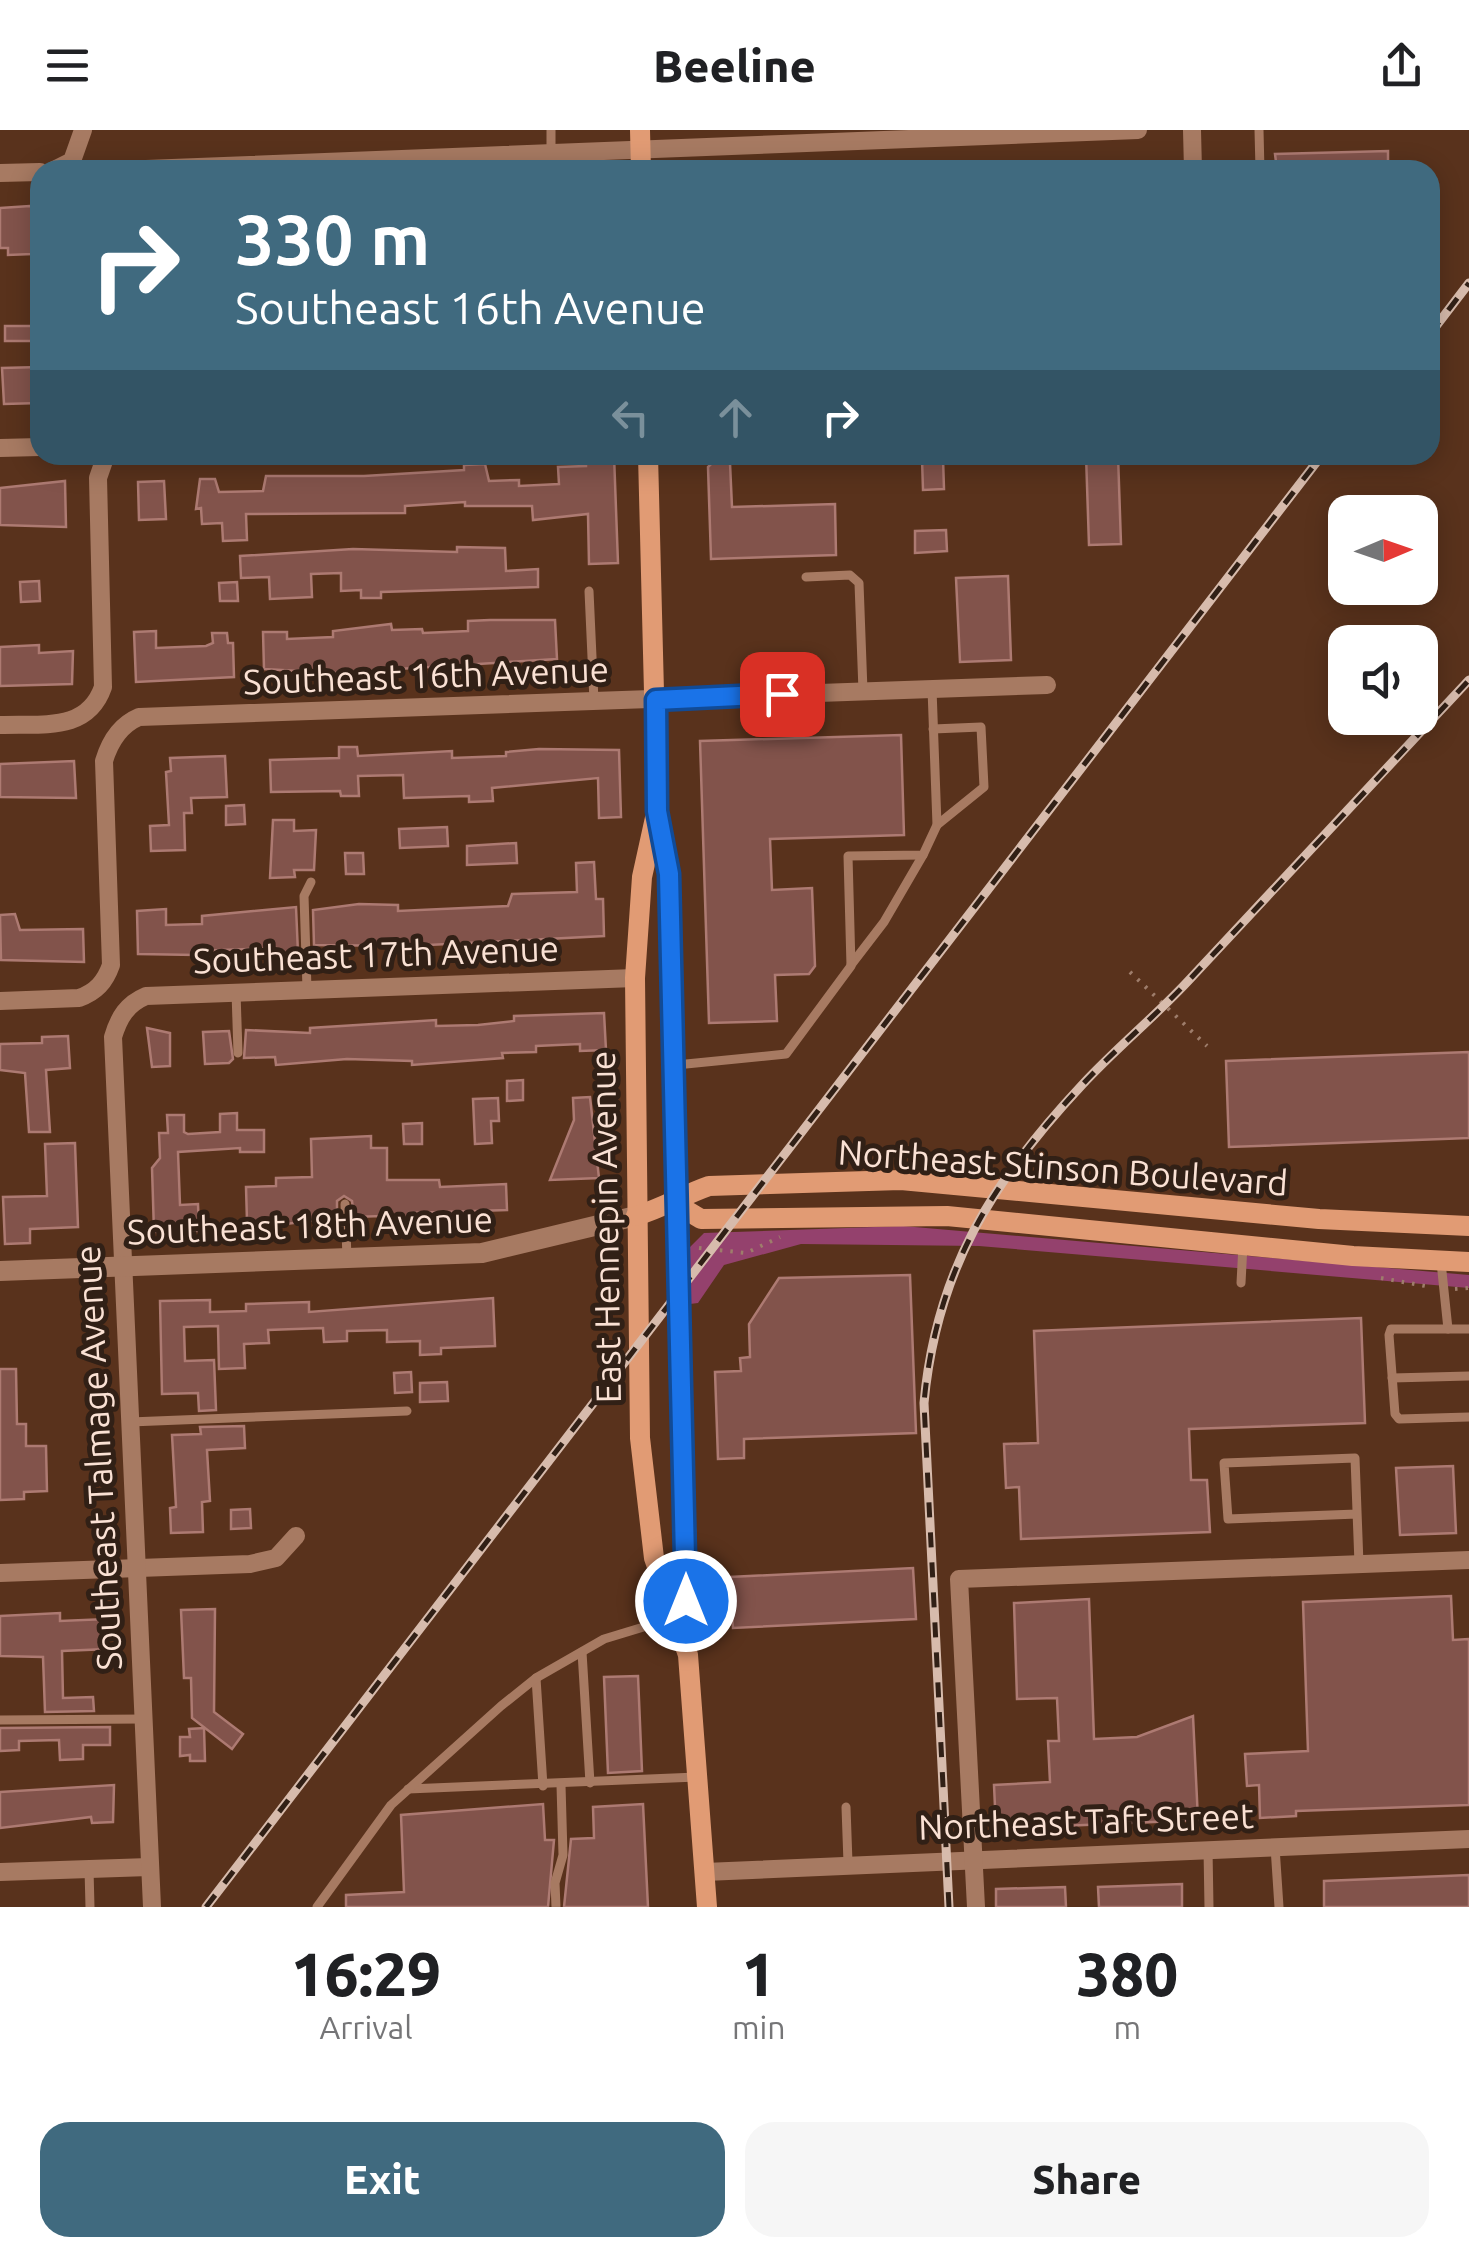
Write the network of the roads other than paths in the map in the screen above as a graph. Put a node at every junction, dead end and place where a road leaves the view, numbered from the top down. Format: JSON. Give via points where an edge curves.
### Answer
{"nodes":[{"id":1,"x":83,"y":130,"type":"edge"},
{"id":2,"x":551,"y":130,"type":"edge"},
{"id":3,"x":1138,"y":130,"type":"edge"},
{"id":4,"x":1192,"y":130,"type":"edge"},
{"id":5,"x":1259,"y":130,"type":"edge"},
{"id":6,"x":790,"y":137,"type":"edge"},
{"id":7,"x":640,"y":150,"type":"edge"},
{"id":8,"x":551,"y":153,"type":"junction"},
{"id":9,"x":72,"y":160,"type":"edge"},
{"id":10,"x":374,"y":160,"type":"edge"},
{"id":11,"x":1193,"y":160,"type":"edge"},
{"id":12,"x":1260,"y":160,"type":"edge"},
{"id":13,"x":30,"y":172,"type":"edge"},
{"id":14,"x":0,"y":173,"type":"edge"},
{"id":15,"x":30,"y":447,"type":"edge"},
{"id":16,"x":0,"y":448,"type":"edge"},
{"id":17,"x":103,"y":465,"type":"edge"},
{"id":18,"x":648,"y":465,"type":"edge"},
{"id":19,"x":806,"y":578,"type":"dead end"},
{"id":20,"x":589,"y":591,"type":"dead end"},
{"id":21,"x":1047,"y":685,"type":"dead end"},
{"id":22,"x":932,"y":689,"type":"junction"},
{"id":23,"x":863,"y":692,"type":"junction"},
{"id":24,"x":656,"y":700,"type":"junction"},
{"id":25,"x":594,"y":702,"type":"junction"},
{"id":26,"x":0,"y":725,"type":"edge"},
{"id":27,"x":933,"y":729,"type":"junction"},
{"id":28,"x":657,"y":811,"type":"junction"},
{"id":29,"x":937,"y":824,"type":"junction"},
{"id":30,"x":923,"y":854,"type":"junction"},
{"id":31,"x":311,"y":882,"type":"dead end"},
{"id":32,"x":851,"y":966,"type":"junction"},
{"id":33,"x":635,"y":978,"type":"junction"},
{"id":34,"x":307,"y":989,"type":"junction"},
{"id":35,"x":236,"y":992,"type":"junction"},
{"id":36,"x":0,"y":1001,"type":"edge"},
{"id":37,"x":125,"y":1010,"type":"joint"},
{"id":38,"x":238,"y":1053,"type":"dead end"},
{"id":39,"x":673,"y":1065,"type":"junction"},
{"id":40,"x":345,"y":1204,"type":"dead end"},
{"id":41,"x":676,"y":1204,"type":"junction"},
{"id":42,"x":636,"y":1216,"type":"junction"},
{"id":43,"x":1469,"y":1226,"type":"edge"},
{"id":44,"x":1243,"y":1245,"type":"junction"},
{"id":45,"x":347,"y":1258,"type":"junction"},
{"id":46,"x":1441,"y":1262,"type":"junction"},
{"id":47,"x":1469,"y":1262,"type":"edge"},
{"id":48,"x":121,"y":1265,"type":"junction"},
{"id":49,"x":0,"y":1271,"type":"edge"},
{"id":50,"x":1241,"y":1283,"type":"dead end"},
{"id":51,"x":1448,"y":1329,"type":"junction"},
{"id":52,"x":1469,"y":1329,"type":"edge"},
{"id":53,"x":1469,"y":1376,"type":"edge"},
{"id":54,"x":1392,"y":1378,"type":"junction"},
{"id":55,"x":407,"y":1411,"type":"dead end"},
{"id":56,"x":1469,"y":1418,"type":"edge"},
{"id":57,"x":129,"y":1422,"type":"junction"},
{"id":58,"x":1357,"y":1514,"type":"junction"},
{"id":59,"x":296,"y":1536,"type":"dead end"},
{"id":60,"x":1469,"y":1560,"type":"edge"},
{"id":61,"x":1358,"y":1564,"type":"junction"},
{"id":62,"x":138,"y":1569,"type":"junction"},
{"id":63,"x":0,"y":1573,"type":"edge"},
{"id":64,"x":684,"y":1637,"type":"junction"},
{"id":65,"x":582,"y":1652,"type":"junction"},
{"id":66,"x":536,"y":1678,"type":"junction"},
{"id":67,"x":143,"y":1719,"type":"junction"},
{"id":68,"x":0,"y":1720,"type":"edge"},
{"id":69,"x":700,"y":1776,"type":"junction"},
{"id":70,"x":590,"y":1783,"type":"junction"},
{"id":71,"x":561,"y":1785,"type":"junction"},
{"id":72,"x":543,"y":1786,"type":"junction"},
{"id":73,"x":408,"y":1790,"type":"junction"},
{"id":74,"x":846,"y":1807,"type":"dead end"},
{"id":75,"x":1469,"y":1839,"type":"edge"},
{"id":76,"x":1275,"y":1847,"type":"junction"},
{"id":77,"x":1208,"y":1849,"type":"junction"},
{"id":78,"x":973,"y":1858,"type":"junction"},
{"id":79,"x":848,"y":1863,"type":"junction"},
{"id":80,"x":149,"y":1867,"type":"junction"},
{"id":81,"x":90,"y":1870,"type":"junction"},
{"id":82,"x":0,"y":1872,"type":"edge"},
{"id":83,"x":705,"y":1872,"type":"junction"},
{"id":84,"x":90,"y":1907,"type":"edge"},
{"id":85,"x":152,"y":1907,"type":"edge"},
{"id":86,"x":318,"y":1907,"type":"edge"},
{"id":87,"x":556,"y":1907,"type":"edge"},
{"id":88,"x":706,"y":1907,"type":"edge"},
{"id":89,"x":976,"y":1907,"type":"edge"},
{"id":90,"x":1209,"y":1907,"type":"edge"},
{"id":91,"x":1279,"y":1907,"type":"edge"}],
"edges":[{"from":1,"to":9,"type":"street"},
{"from":2,"to":8,"type":"lane"},
{"from":3,"to":6,"type":"street"},
{"from":4,"to":11,"type":"street"},
{"from":5,"to":12,"type":"lane"},
{"from":6,"to":7,"type":"street"},
{"from":7,"to":8,"type":"street"},
{"from":8,"to":10,"type":"street"},
{"from":13,"to":14,"type":"street"},
{"from":15,"to":16,"type":"street"},
{"from":17,"to":26,"type":"street","via":[[103,687],[92,711],[71,722]]},
{"from":18,"to":24,"type":"main road","name":"East Hennepin Avenue"},
{"from":19,"to":23,"type":"lane","via":[[850,575],[859,583]]},
{"from":20,"to":25,"type":"lane"},
{"from":21,"to":22,"type":"street","name":"Southeast 16th Avenue"},
{"from":22,"to":23,"type":"street","name":"Southeast 16th Avenue"},
{"from":22,"to":27,"type":"lane"},
{"from":23,"to":24,"type":"street","name":"Southeast 16th Avenue"},
{"from":24,"to":25,"type":"street","name":"Southeast 16th Avenue"},
{"from":24,"to":28,"type":"main road","name":"East Hennepin Avenue"},
{"from":25,"to":36,"type":"street","name":"Southeast 16th Avenue","via":[[139,717],[114,736],[104,761],[111,965],[99,987],[78,998]]},
{"from":27,"to":29,"type":"lane"},
{"from":27,"to":29,"type":"lane","via":[[981,726],[984,787]]},
{"from":28,"to":33,"type":"main road","name":"East Hennepin Avenue","via":[[642,877]]},
{"from":28,"to":39,"type":"main road","name":"East Hennepin Avenue","via":[[669,874]]},
{"from":29,"to":30,"type":"lane"},
{"from":30,"to":32,"type":"lane"},
{"from":30,"to":32,"type":"lane","via":[[848,856]]},
{"from":31,"to":34,"type":"lane","via":[[304,896]]},
{"from":32,"to":39,"type":"lane","via":[[786,1054]]},
{"from":33,"to":34,"type":"street","name":"Southeast 17th Avenue"},
{"from":33,"to":42,"type":"main road","name":"East Hennepin Avenue"},
{"from":34,"to":35,"type":"street","name":"Southeast 17th Avenue"},
{"from":35,"to":37,"type":"street","name":"Southeast 17th Avenue","via":[[146,996]]},
{"from":35,"to":38,"type":"lane"},
{"from":37,"to":48,"type":"street","name":"Southeast Talmage Avenue","via":[[112,1037]]},
{"from":39,"to":41,"type":"main road","name":"East Hennepin Avenue"},
{"from":40,"to":45,"type":"lane"},
{"from":41,"to":42,"type":"main road","name":"Southeast 18th Avenue"},
{"from":41,"to":43,"type":"main road","name":"Northeast Stinson Boulevard","via":[[709,1186],[901,1180],[1319,1219]]},
{"from":41,"to":44,"type":"main road","name":"Northeast Stinson Boulevard","via":[[701,1219],[897,1214]]},
{"from":41,"to":64,"type":"main road","name":"East Hennepin Avenue","via":[[688,1565]]},
{"from":42,"to":45,"type":"street","name":"Southeast 18th Avenue","via":[[482,1253]]},
{"from":42,"to":64,"type":"main road","name":"East Hennepin Avenue","via":[[645,1497],[654,1558]]},
{"from":44,"to":46,"type":"main road","name":"Northeast Stinson Boulevard"},
{"from":44,"to":50,"type":"lane"},
{"from":45,"to":48,"type":"street","name":"Southeast 18th Avenue"},
{"from":46,"to":47,"type":"main road","name":"Northeast Stinson Boulevard"},
{"from":46,"to":51,"type":"lane"},
{"from":48,"to":49,"type":"street","name":"Southeast 18th Avenue"},
{"from":48,"to":57,"type":"street","name":"Southeast Talmage Avenue"},
{"from":51,"to":52,"type":"lane"},
{"from":51,"to":54,"type":"lane","via":[[1391,1330]]},
{"from":53,"to":54,"type":"lane"},
{"from":54,"to":56,"type":"lane","via":[[1399,1420]]},
{"from":55,"to":57,"type":"lane"},
{"from":57,"to":62,"type":"street","name":"Southeast Talmage Avenue"},
{"from":58,"to":58,"type":"lane","via":[[1228,1518],[1224,1462],[1355,1458]]},
{"from":58,"to":61,"type":"lane"},
{"from":59,"to":62,"type":"street","via":[[276,1558],[250,1564]]},
{"from":60,"to":61,"type":"street"},
{"from":61,"to":78,"type":"street","via":[[960,1579]]},
{"from":62,"to":63,"type":"street"},
{"from":62,"to":67,"type":"street","name":"Southeast Talmage Avenue"},
{"from":64,"to":65,"type":"lane","via":[[660,1622]]},
{"from":64,"to":69,"type":"main road","name":"East Hennepin Avenue"},
{"from":65,"to":66,"type":"lane"},
{"from":65,"to":70,"type":"lane"},
{"from":66,"to":72,"type":"lane"},
{"from":66,"to":73,"type":"lane"},
{"from":67,"to":68,"type":"lane"},
{"from":67,"to":80,"type":"street","name":"Southeast Talmage Avenue"},
{"from":69,"to":70,"type":"lane"},
{"from":69,"to":83,"type":"main road","name":"East Hennepin Avenue"},
{"from":70,"to":71,"type":"lane"},
{"from":71,"to":72,"type":"lane"},
{"from":71,"to":87,"type":"lane","via":[[564,1855]]},
{"from":72,"to":73,"type":"lane"},
{"from":73,"to":86,"type":"lane"},
{"from":74,"to":79,"type":"lane"},
{"from":75,"to":76,"type":"street","name":"Northeast Taft Street"},
{"from":76,"to":77,"type":"street","name":"Northeast Taft Street"},
{"from":76,"to":91,"type":"lane"},
{"from":77,"to":78,"type":"street","name":"Northeast Taft Street"},
{"from":77,"to":90,"type":"lane"},
{"from":78,"to":79,"type":"street","name":"Northeast Taft Street"},
{"from":78,"to":89,"type":"street"},
{"from":79,"to":83,"type":"street","name":"Northeast Taft Street"},
{"from":80,"to":81,"type":"street"},
{"from":80,"to":85,"type":"street","name":"Southeast Talmage Avenue"},
{"from":81,"to":82,"type":"street"},
{"from":81,"to":84,"type":"lane"},
{"from":83,"to":88,"type":"main road","name":"East Hennepin Avenue"}]}
